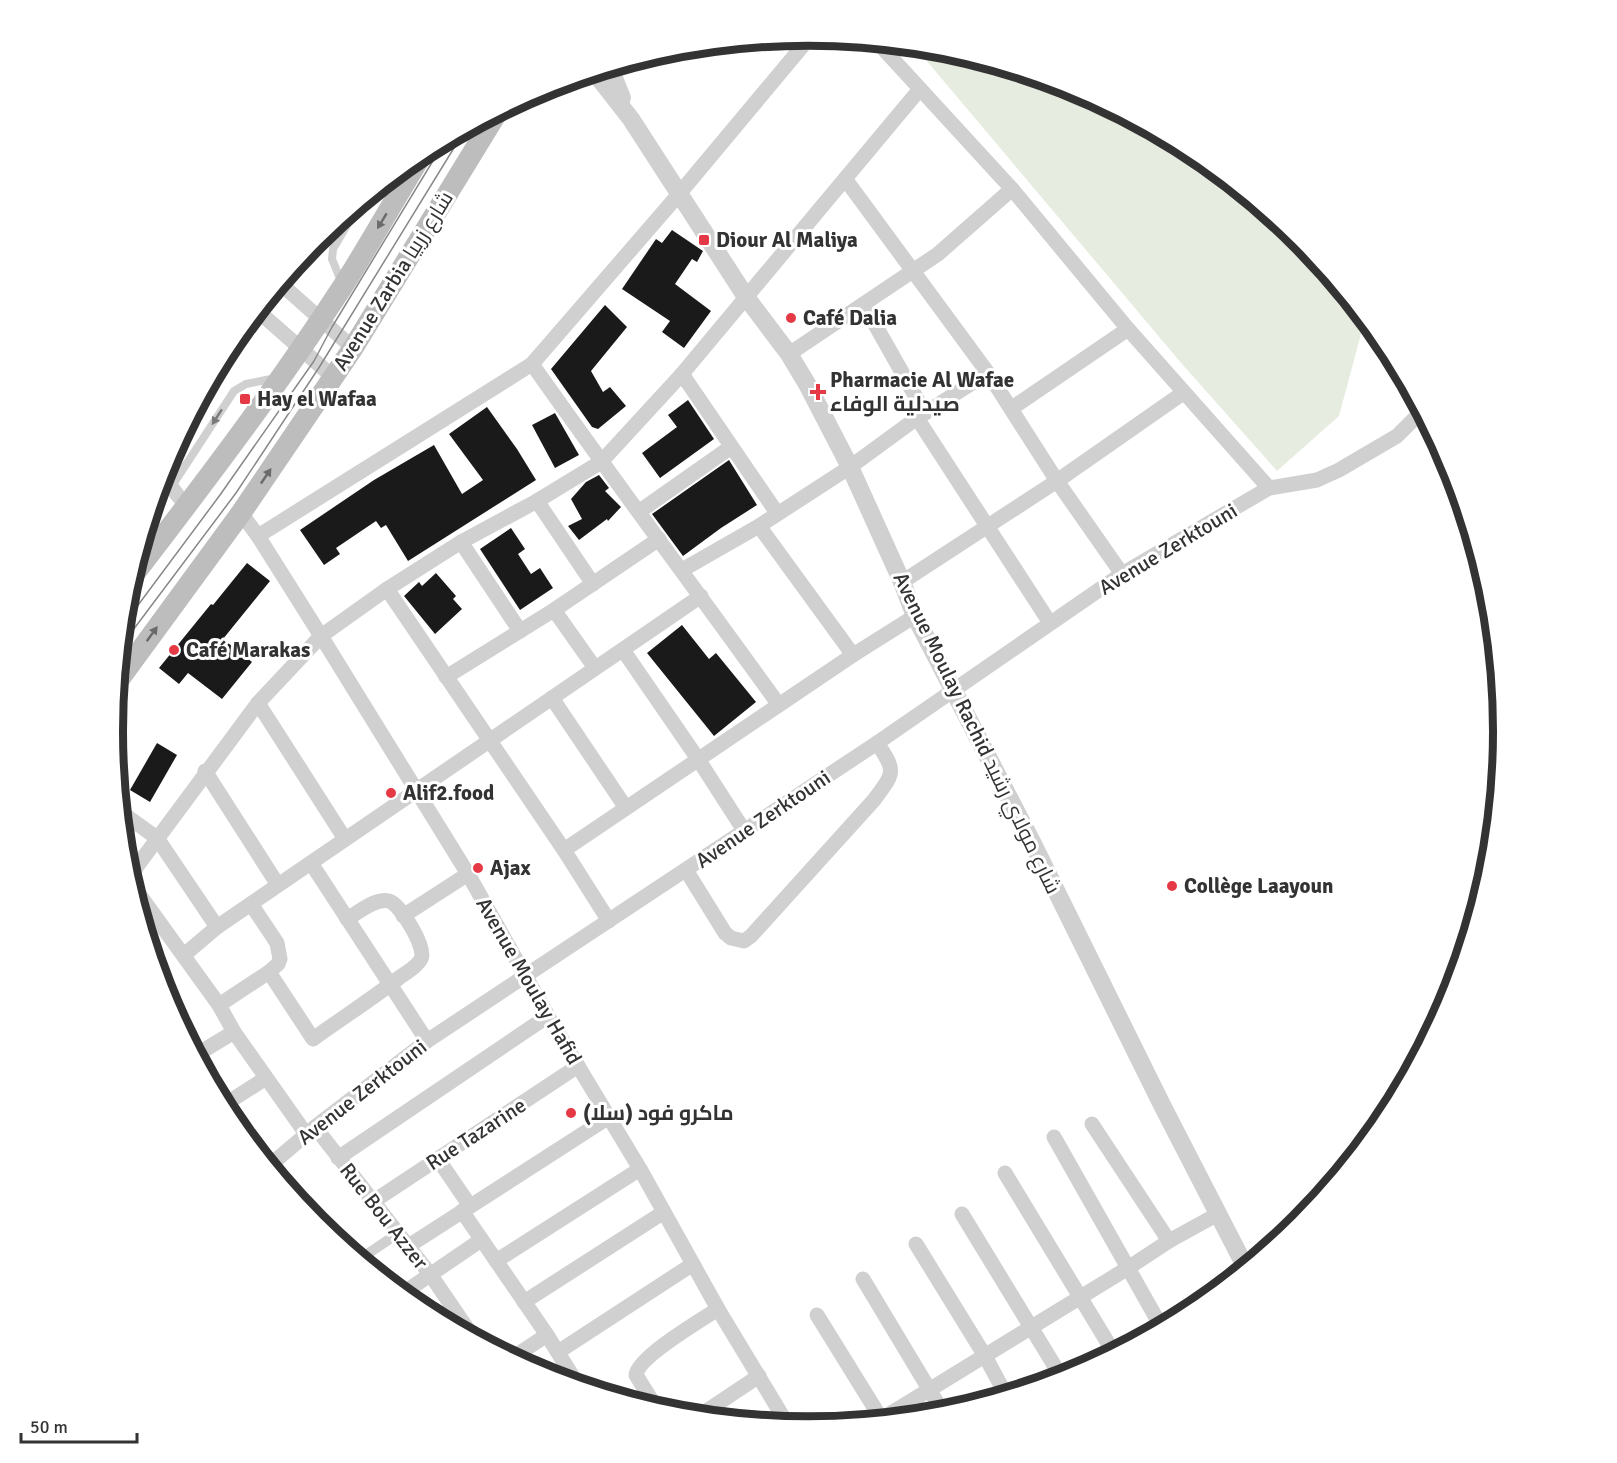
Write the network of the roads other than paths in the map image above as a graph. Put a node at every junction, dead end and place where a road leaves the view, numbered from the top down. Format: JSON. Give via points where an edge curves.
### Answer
{"nodes":[{"id":1,"x":802,"y":46,"type":"edge"},
{"id":2,"x":885,"y":51,"type":"edge"},
{"id":3,"x":613,"y":75,"type":"edge"},
{"id":4,"x":600,"y":79,"type":"edge"},
{"id":5,"x":920,"y":89,"type":"junction"},
{"id":6,"x":631,"y":119,"type":"junction"},
{"id":7,"x":488,"y":127,"type":"edge"},
{"id":8,"x":410,"y":175,"type":"edge"},
{"id":9,"x":846,"y":180,"type":"junction"},
{"id":10,"x":1012,"y":189,"type":"junction"},
{"id":11,"x":679,"y":194,"type":"junction"},
{"id":12,"x":347,"y":226,"type":"edge"},
{"id":13,"x":912,"y":272,"type":"junction"},
{"id":14,"x":343,"y":285,"type":"junction"},
{"id":15,"x":286,"y":288,"type":"edge"},
{"id":16,"x":746,"y":297,"type":"junction"},
{"id":17,"x":864,"y":305,"type":"junction"},
{"id":18,"x":264,"y":316,"type":"edge"},
{"id":19,"x":320,"y":319,"type":"junction"},
{"id":20,"x":1128,"y":329,"type":"junction"},
{"id":21,"x":353,"y":348,"type":"junction"},
{"id":22,"x":300,"y":349,"type":"junction"},
{"id":23,"x":789,"y":354,"type":"junction"},
{"id":24,"x":532,"y":364,"type":"junction"},
{"id":25,"x":987,"y":373,"type":"junction"},
{"id":26,"x":682,"y":374,"type":"junction"},
{"id":27,"x":280,"y":377,"type":"junction"},
{"id":28,"x":333,"y":377,"type":"junction"},
{"id":29,"x":1183,"y":393,"type":"junction"},
{"id":30,"x":1012,"y":408,"type":"junction"},
{"id":31,"x":921,"y":416,"type":"junction"},
{"id":32,"x":1416,"y":417,"type":"edge"},
{"id":33,"x":731,"y":447,"type":"junction"},
{"id":34,"x":601,"y":462,"type":"junction"},
{"id":35,"x":850,"y":467,"type":"junction"},
{"id":36,"x":176,"y":469,"type":"edge"},
{"id":37,"x":1057,"y":481,"type":"junction"},
{"id":38,"x":170,"y":485,"type":"edge"},
{"id":39,"x":1269,"y":488,"type":"junction"},
{"id":40,"x":537,"y":501,"type":"junction"},
{"id":41,"x":186,"y":506,"type":"junction"},
{"id":42,"x":640,"y":512,"type":"junction"},
{"id":43,"x":241,"y":513,"type":"junction"},
{"id":44,"x":777,"y":513,"type":"junction"},
{"id":45,"x":759,"y":526,"type":"junction"},
{"id":46,"x":988,"y":526,"type":"junction"},
{"id":47,"x":258,"y":536,"type":"junction"},
{"id":48,"x":660,"y":539,"type":"junction"},
{"id":49,"x":461,"y":542,"type":"junction"},
{"id":50,"x":146,"y":559,"type":"edge"},
{"id":51,"x":682,"y":570,"type":"junction"},
{"id":52,"x":1122,"y":574,"type":"junction"},
{"id":53,"x":902,"y":582,"type":"junction"},
{"id":54,"x":593,"y":584,"type":"junction"},
{"id":55,"x":387,"y":589,"type":"junction"},
{"id":56,"x":701,"y":596,"type":"junction"},
{"id":57,"x":554,"y":610,"type":"junction"},
{"id":58,"x":915,"y":616,"type":"junction"},
{"id":59,"x":1050,"y":623,"type":"junction"},
{"id":60,"x":520,"y":631,"type":"junction"},
{"id":61,"x":321,"y":636,"type":"junction"},
{"id":62,"x":623,"y":650,"type":"junction"},
{"id":63,"x":853,"y":655,"type":"junction"},
{"id":64,"x":595,"y":668,"type":"junction"},
{"id":65,"x":127,"y":669,"type":"edge"},
{"id":66,"x":446,"y":677,"type":"junction"},
{"id":67,"x":952,"y":690,"type":"junction"},
{"id":68,"x":552,"y":698,"type":"junction"},
{"id":69,"x":258,"y":703,"type":"junction"},
{"id":70,"x":779,"y":705,"type":"junction"},
{"id":71,"x":490,"y":740,"type":"junction"},
{"id":72,"x":877,"y":743,"type":"junction"},
{"id":73,"x":698,"y":759,"type":"junction"},
{"id":74,"x":205,"y":771,"type":"junction"},
{"id":75,"x":416,"y":790,"type":"junction"},
{"id":76,"x":626,"y":808,"type":"junction"},
{"id":77,"x":129,"y":818,"type":"edge"},
{"id":78,"x":745,"y":832,"type":"junction"},
{"id":79,"x":157,"y":838,"type":"junction"},
{"id":80,"x":345,"y":839,"type":"junction"},
{"id":81,"x":564,"y":850,"type":"junction"},
{"id":82,"x":310,"y":862,"type":"junction"},
{"id":83,"x":137,"y":866,"type":"edge"},
{"id":84,"x":686,"y":870,"type":"junction"},
{"id":85,"x":468,"y":874,"type":"junction"},
{"id":86,"x":278,"y":885,"type":"junction"},
{"id":87,"x":146,"y":903,"type":"edge"},
{"id":88,"x":251,"y":904,"type":"junction"},
{"id":89,"x":403,"y":916,"type":"junction"},
{"id":90,"x":347,"y":919,"type":"junction"},
{"id":91,"x":609,"y":921,"type":"junction"},
{"id":92,"x":217,"y":927,"type":"junction"},
{"id":93,"x":184,"y":955,"type":"junction"},
{"id":94,"x":269,"y":972,"type":"junction"},
{"id":95,"x":525,"y":975,"type":"junction"},
{"id":96,"x":391,"y":985,"type":"junction"},
{"id":97,"x":219,"y":1005,"type":"junction"},
{"id":98,"x":548,"y":1017,"type":"junction"},
{"id":99,"x":234,"y":1032,"type":"junction"},
{"id":100,"x":427,"y":1041,"type":"junction"},
{"id":101,"x":203,"y":1051,"type":"edge"},
{"id":102,"x":578,"y":1066,"type":"junction"},
{"id":103,"x":266,"y":1078,"type":"junction"},
{"id":104,"x":232,"y":1101,"type":"edge"},
{"id":105,"x":609,"y":1117,"type":"junction"},
{"id":106,"x":1092,"y":1124,"type":"dead end"},
{"id":107,"x":310,"y":1130,"type":"junction"},
{"id":108,"x":1054,"y":1137,"type":"dead end"},
{"id":109,"x":338,"y":1158,"type":"junction"},
{"id":110,"x":438,"y":1159,"type":"junction"},
{"id":111,"x":275,"y":1161,"type":"edge"},
{"id":112,"x":640,"y":1169,"type":"junction"},
{"id":113,"x":1005,"y":1173,"type":"dead end"},
{"id":114,"x":374,"y":1202,"type":"junction"},
{"id":115,"x":466,"y":1209,"type":"junction"},
{"id":116,"x":664,"y":1212,"type":"junction"},
{"id":117,"x":962,"y":1214,"type":"dead end"},
{"id":118,"x":1218,"y":1214,"type":"junction"},
{"id":119,"x":397,"y":1234,"type":"junction"},
{"id":120,"x":481,"y":1240,"type":"junction"},
{"id":121,"x":1169,"y":1241,"type":"junction"},
{"id":122,"x":916,"y":1244,"type":"dead end"},
{"id":123,"x":407,"y":1247,"type":"junction"},
{"id":124,"x":366,"y":1255,"type":"edge"},
{"id":125,"x":496,"y":1261,"type":"junction"},
{"id":126,"x":1243,"y":1261,"type":"edge"},
{"id":127,"x":693,"y":1264,"type":"junction"},
{"id":128,"x":1128,"y":1268,"type":"junction"},
{"id":129,"x":430,"y":1274,"type":"junction"},
{"id":130,"x":863,"y":1279,"type":"dead end"},
{"id":131,"x":409,"y":1288,"type":"edge"},
{"id":132,"x":1080,"y":1298,"type":"junction"},
{"id":133,"x":524,"y":1302,"type":"junction"},
{"id":134,"x":718,"y":1309,"type":"junction"},
{"id":135,"x":817,"y":1316,"type":"dead end"},
{"id":136,"x":453,"y":1317,"type":"edge"},
{"id":137,"x":1158,"y":1321,"type":"edge"},
{"id":138,"x":1032,"y":1327,"type":"junction"},
{"id":139,"x":547,"y":1335,"type":"junction"},
{"id":140,"x":1110,"y":1346,"type":"edge"},
{"id":141,"x":520,"y":1352,"type":"edge"},
{"id":142,"x":558,"y":1352,"type":"junction"},
{"id":143,"x":985,"y":1356,"type":"junction"},
{"id":144,"x":1057,"y":1369,"type":"edge"},
{"id":145,"x":571,"y":1374,"type":"edge"},
{"id":146,"x":759,"y":1376,"type":"junction"},
{"id":147,"x":1002,"y":1388,"type":"edge"},
{"id":148,"x":929,"y":1390,"type":"junction"},
{"id":149,"x":650,"y":1397,"type":"edge"},
{"id":150,"x":938,"y":1404,"type":"edge"},
{"id":151,"x":709,"y":1409,"type":"edge"},
{"id":152,"x":895,"y":1411,"type":"edge"},
{"id":153,"x":877,"y":1413,"type":"edge"},
{"id":154,"x":782,"y":1415,"type":"edge"}],
"edges":[{"from":1,"to":11,"type":"street"},
{"from":2,"to":5,"type":"street"},
{"from":3,"to":6,"type":"street","name":"Avenue Moulay Rachid شارع مولاي رشيد"},
{"from":4,"to":6,"type":"street","name":"Avenue Moulay Rachid شارع مولاي رشيد"},
{"from":5,"to":9,"type":"street"},
{"from":5,"to":10,"type":"street"},
{"from":6,"to":11,"type":"street","name":"Avenue Moulay Rachid شارع مولاي رشيد"},
{"from":7,"to":21,"type":"main road","name":"Avenue Zarbia شارع زربيا"},
{"from":8,"to":14,"type":"main road","name":"Avenue Zarbia شارع زربيا","one_way":true},
{"from":9,"to":13,"type":"street"},
{"from":9,"to":16,"type":"street"},
{"from":10,"to":13,"type":"street"},
{"from":10,"to":20,"type":"street"},
{"from":11,"to":16,"type":"street","name":"Avenue Moulay Rachid شارع مولاي رشيد"},
{"from":11,"to":24,"type":"street"},
{"from":12,"to":14,"type":"lane","via":[[333,249],[332,259]]},
{"from":13,"to":17,"type":"street"},
{"from":13,"to":25,"type":"street"},
{"from":14,"to":19,"type":"main road","name":"Avenue Zarbia شارع زربيا"},
{"from":15,"to":19,"type":"street"},
{"from":16,"to":23,"type":"street","name":"Avenue Moulay Rachid شارع مولاي رشيد"},
{"from":16,"to":26,"type":"street"},
{"from":17,"to":23,"type":"street"},
{"from":17,"to":31,"type":"street"},
{"from":18,"to":22,"type":"street"},
{"from":19,"to":21,"type":"street"},
{"from":19,"to":22,"type":"main road","name":"Avenue Zarbia شارع زربيا"},
{"from":20,"to":29,"type":"street"},
{"from":20,"to":30,"type":"street"},
{"from":21,"to":28,"type":"main road","name":"Avenue Zarbia شارع زربيا"},
{"from":22,"to":27,"type":"main road","name":"Avenue Zarbia شارع زربيا"},
{"from":22,"to":28,"type":"street"},
{"from":23,"to":35,"type":"street","name":"Avenue Moulay Rachid شارع مولاي رشيد"},
{"from":24,"to":34,"type":"street"},
{"from":24,"to":47,"type":"street"},
{"from":25,"to":30,"type":"street"},
{"from":25,"to":31,"type":"street"},
{"from":26,"to":33,"type":"street"},
{"from":26,"to":34,"type":"street"},
{"from":27,"to":36,"type":"lane","one_way":true,"via":[[246,384],[234,391]]},
{"from":27,"to":41,"type":"main road","name":"Avenue Zarbia شارع زربيا"},
{"from":43,"to":28,"type":"main road","name":"Avenue Zarbia شارع زربيا","one_way":true},
{"from":29,"to":37,"type":"street"},
{"from":29,"to":39,"type":"street"},
{"from":30,"to":37,"type":"street"},
{"from":31,"to":35,"type":"street"},
{"from":31,"to":46,"type":"street"},
{"from":32,"to":39,"type":"street","via":[[1397,436],[1339,470],[1317,480]]},
{"from":33,"to":42,"type":"street"},
{"from":33,"to":44,"type":"street"},
{"from":34,"to":40,"type":"street"},
{"from":34,"to":42,"type":"street"},
{"from":35,"to":44,"type":"street"},
{"from":35,"to":53,"type":"street","name":"Avenue Moulay Rachid شارع مولاي رشيد"},
{"from":37,"to":46,"type":"street"},
{"from":37,"to":52,"type":"street"},
{"from":38,"to":41,"type":"street"},
{"from":39,"to":52,"type":"street","name":"Avenue Zerktouni"},
{"from":40,"to":49,"type":"street"},
{"from":40,"to":54,"type":"street"},
{"from":41,"to":50,"type":"main road","name":"Avenue Zarbia شارع زربيا"},
{"from":42,"to":48,"type":"street"},
{"from":43,"to":47,"type":"street","name":"Avenue Moulay Hafid"},
{"from":65,"to":43,"type":"main road","name":"Avenue Zarbia شارع زربيا","one_way":true},
{"from":44,"to":45,"type":"street"},
{"from":45,"to":51,"type":"street"},
{"from":45,"to":63,"type":"street"},
{"from":46,"to":53,"type":"street"},
{"from":46,"to":59,"type":"street"},
{"from":47,"to":61,"type":"street","name":"Avenue Moulay Hafid"},
{"from":48,"to":51,"type":"street"},
{"from":48,"to":54,"type":"street"},
{"from":49,"to":55,"type":"street"},
{"from":49,"to":60,"type":"street"},
{"from":51,"to":56,"type":"street"},
{"from":52,"to":59,"type":"street","name":"Avenue Zerktouni"},
{"from":53,"to":58,"type":"street","name":"Avenue Moulay Rachid شارع مولاي رشيد"},
{"from":54,"to":57,"type":"street"},
{"from":55,"to":61,"type":"street"},
{"from":55,"to":66,"type":"street"},
{"from":56,"to":62,"type":"street"},
{"from":56,"to":70,"type":"street"},
{"from":57,"to":60,"type":"street"},
{"from":57,"to":64,"type":"street"},
{"from":58,"to":63,"type":"street"},
{"from":58,"to":67,"type":"street","name":"Avenue Moulay Rachid شارع مولاي رشيد"},
{"from":59,"to":67,"type":"street","name":"Avenue Zerktouni"},
{"from":60,"to":66,"type":"street"},
{"from":61,"to":69,"type":"street"},
{"from":61,"to":75,"type":"street","name":"Avenue Moulay Hafid"},
{"from":62,"to":64,"type":"street"},
{"from":62,"to":73,"type":"street"},
{"from":63,"to":70,"type":"street"},
{"from":64,"to":68,"type":"street"},
{"from":66,"to":71,"type":"street"},
{"from":67,"to":72,"type":"street","name":"Avenue Zerktouni"},
{"from":67,"to":118,"type":"street","name":"Avenue Moulay Rachid شارع مولاي رشيد"},
{"from":68,"to":71,"type":"street"},
{"from":68,"to":76,"type":"street"},
{"from":69,"to":74,"type":"street"},
{"from":69,"to":80,"type":"street"},
{"from":70,"to":73,"type":"street"},
{"from":71,"to":75,"type":"street"},
{"from":71,"to":81,"type":"street"},
{"from":72,"to":78,"type":"street","name":"Avenue Zerktouni"},
{"from":72,"to":84,"type":"street","via":[[890,761],[890,778],[744,941],[725,933]]},
{"from":73,"to":76,"type":"street"},
{"from":73,"to":78,"type":"street"},
{"from":74,"to":79,"type":"street"},
{"from":74,"to":86,"type":"street"},
{"from":75,"to":80,"type":"street"},
{"from":75,"to":85,"type":"street","name":"Avenue Moulay Hafid"},
{"from":76,"to":81,"type":"street"},
{"from":77,"to":79,"type":"street"},
{"from":78,"to":84,"type":"street","name":"Avenue Zerktouni"},
{"from":79,"to":83,"type":"street"},
{"from":79,"to":92,"type":"street"},
{"from":80,"to":82,"type":"street"},
{"from":81,"to":91,"type":"street"},
{"from":82,"to":86,"type":"street"},
{"from":82,"to":90,"type":"street"},
{"from":84,"to":91,"type":"street","name":"Avenue Zerktouni"},
{"from":85,"to":89,"type":"street"},
{"from":85,"to":95,"type":"street","name":"Avenue Moulay Hafid"},
{"from":86,"to":88,"type":"street"},
{"from":87,"to":93,"type":"street","name":"Rue Bou Azzer"},
{"from":88,"to":92,"type":"street"},
{"from":88,"to":94,"type":"street","via":[[280,950],[278,964]]},
{"from":89,"to":90,"type":"street","via":[[395,904],[379,901]]},
{"from":89,"to":96,"type":"street","via":[[423,953],[419,962]]},
{"from":90,"to":96,"type":"street"},
{"from":91,"to":95,"type":"street","name":"Avenue Zerktouni"},
{"from":92,"to":93,"type":"street"},
{"from":93,"to":97,"type":"street","name":"Rue Bou Azzer"},
{"from":94,"to":96,"type":"street","via":[[312,1039]]},
{"from":94,"to":97,"type":"street"},
{"from":95,"to":98,"type":"street","name":"Avenue Moulay Hafid"},
{"from":95,"to":100,"type":"street","name":"Avenue Zerktouni"},
{"from":96,"to":100,"type":"street"},
{"from":97,"to":99,"type":"street","name":"Rue Bou Azzer"},
{"from":98,"to":102,"type":"street","name":"Avenue Moulay Hafid"},
{"from":98,"to":109,"type":"street"},
{"from":99,"to":101,"type":"street"},
{"from":99,"to":103,"type":"street","name":"Rue Bou Azzer"},
{"from":100,"to":107,"type":"street","name":"Avenue Zerktouni"},
{"from":102,"to":105,"type":"street","name":"Avenue Moulay Hafid"},
{"from":102,"to":110,"type":"street","name":"Rue Tazarine"},
{"from":103,"to":104,"type":"street"},
{"from":103,"to":107,"type":"street","name":"Rue Bou Azzer"},
{"from":105,"to":112,"type":"street","name":"Avenue Moulay Hafid"},
{"from":105,"to":115,"type":"street"},
{"from":106,"to":121,"type":"street"},
{"from":107,"to":109,"type":"street","name":"Rue Bou Azzer"},
{"from":107,"to":111,"type":"street","name":"Avenue Zerktouni"},
{"from":108,"to":128,"type":"street"},
{"from":109,"to":114,"type":"street","name":"Rue Bou Azzer"},
{"from":110,"to":114,"type":"street","name":"Rue Tazarine"},
{"from":110,"to":115,"type":"street"},
{"from":112,"to":116,"type":"street","name":"Avenue Moulay Hafid"},
{"from":112,"to":125,"type":"street"},
{"from":113,"to":132,"type":"street"},
{"from":114,"to":119,"type":"street","name":"Rue Bou Azzer"},
{"from":115,"to":120,"type":"street"},
{"from":115,"to":123,"type":"street"},
{"from":116,"to":127,"type":"street","name":"Avenue Moulay Hafid"},
{"from":116,"to":133,"type":"street"},
{"from":117,"to":138,"type":"street"},
{"from":118,"to":121,"type":"street"},
{"from":118,"to":126,"type":"street","name":"Avenue Moulay Rachid شارع مولاي رشيد"},
{"from":119,"to":123,"type":"street","name":"Rue Bou Azzer"},
{"from":119,"to":124,"type":"street"},
{"from":120,"to":125,"type":"street"},
{"from":120,"to":129,"type":"street"},
{"from":121,"to":128,"type":"street"},
{"from":122,"to":143,"type":"street"},
{"from":123,"to":129,"type":"street","name":"Rue Bou Azzer"},
{"from":125,"to":133,"type":"street"},
{"from":127,"to":134,"type":"street","name":"Avenue Moulay Hafid"},
{"from":127,"to":142,"type":"street"},
{"from":128,"to":132,"type":"street"},
{"from":128,"to":137,"type":"street"},
{"from":129,"to":131,"type":"street"},
{"from":129,"to":136,"type":"street","name":"Rue Bou Azzer"},
{"from":130,"to":148,"type":"street"},
{"from":132,"to":138,"type":"street"},
{"from":132,"to":140,"type":"street"},
{"from":133,"to":139,"type":"street"},
{"from":134,"to":146,"type":"street","name":"Avenue Moulay Hafid"},
{"from":134,"to":149,"type":"street","via":[[640,1364],[636,1375]]},
{"from":135,"to":153,"type":"street"},
{"from":138,"to":143,"type":"street"},
{"from":138,"to":144,"type":"street"},
{"from":139,"to":141,"type":"street"},
{"from":139,"to":142,"type":"street"},
{"from":142,"to":145,"type":"street"},
{"from":143,"to":147,"type":"street"},
{"from":143,"to":148,"type":"street"},
{"from":146,"to":151,"type":"street"},
{"from":146,"to":154,"type":"street","name":"Avenue Moulay Hafid"},
{"from":148,"to":150,"type":"street"},
{"from":148,"to":152,"type":"street"}]}
